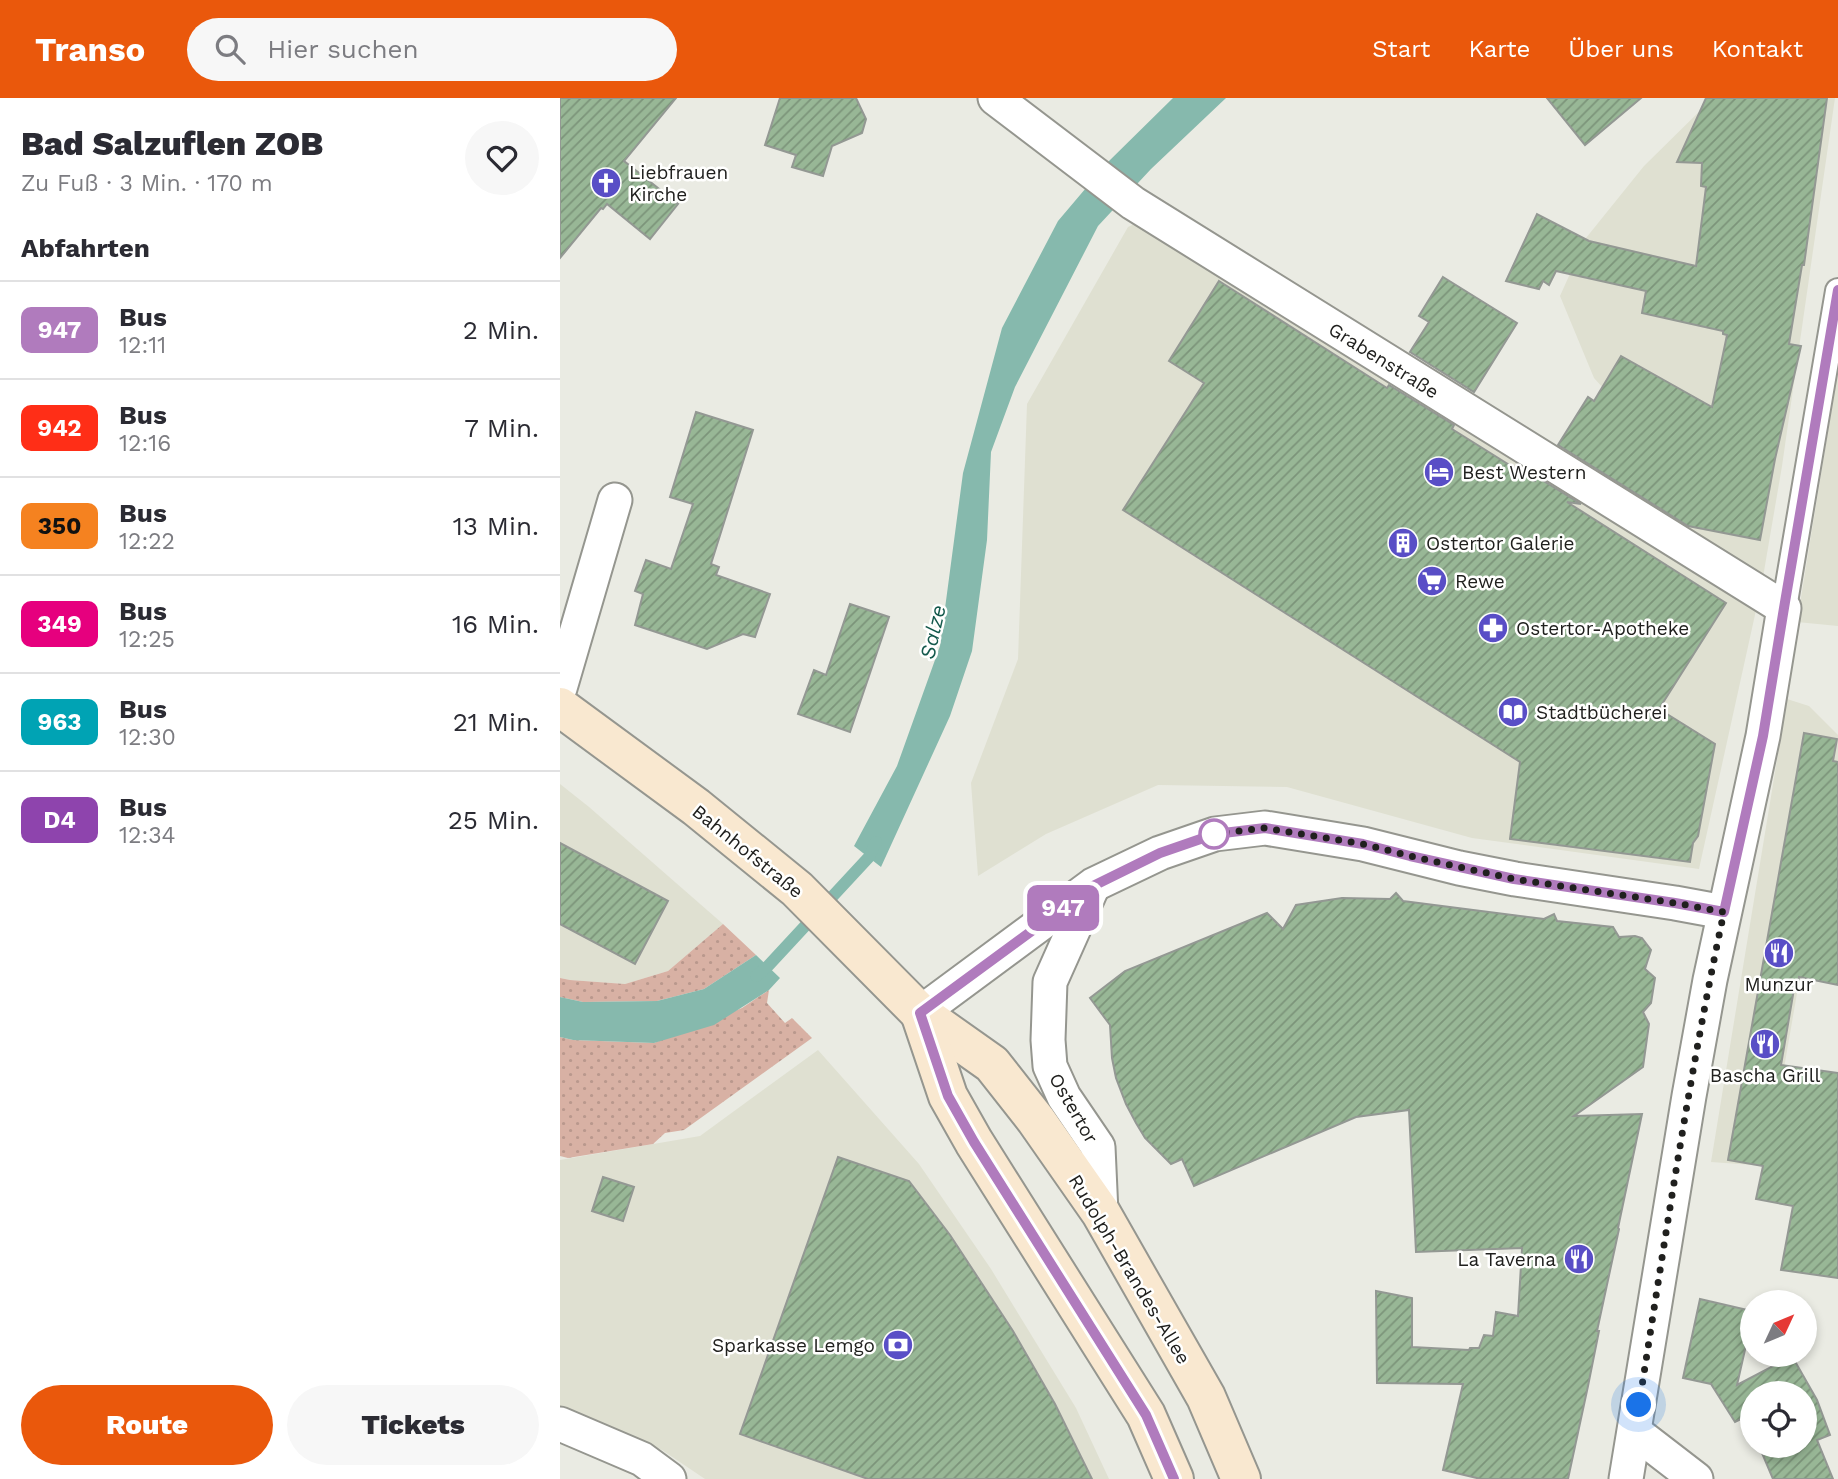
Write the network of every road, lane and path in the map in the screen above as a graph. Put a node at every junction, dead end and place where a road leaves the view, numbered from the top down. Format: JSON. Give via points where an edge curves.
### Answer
{"nodes":[{"id":1,"x":995,"y":98,"type":"edge"},
{"id":2,"x":1838,"y":291,"type":"edge"},
{"id":3,"x":615,"y":500,"type":"dead end"},
{"id":4,"x":1784,"y":608,"type":"junction"},
{"id":5,"x":560,"y":688,"type":"edge"},
{"id":6,"x":560,"y":708,"type":"edge"},
{"id":7,"x":1093,"y":886,"type":"junction"},
{"id":8,"x":1724,"y":912,"type":"junction"},
{"id":9,"x":920,"y":1013,"type":"junction"},
{"id":10,"x":1101,"y":1213,"type":"junction"},
{"id":11,"x":560,"y":1424,"type":"edge"},
{"id":12,"x":1635,"y":1432,"type":"junction"},
{"id":13,"x":669,"y":1479,"type":"edge"},
{"id":14,"x":1174,"y":1479,"type":"edge"},
{"id":15,"x":1241,"y":1479,"type":"edge"},
{"id":16,"x":1626,"y":1479,"type":"edge"},
{"id":17,"x":1696,"y":1479,"type":"edge"}],
"edges":[{"from":1,"to":4,"type":"street","name":"Grabenstraße","via":[[1133,203]]},
{"from":2,"to":4,"type":"street"},
{"from":3,"to":5,"type":"street"},
{"from":4,"to":8,"type":"street","via":[[1763,736]]},
{"from":6,"to":9,"type":"main road","name":"Bahnhofstraße","via":[[797,888]]},
{"from":7,"to":8,"type":"street","via":[[1160,853],[1215,834],[1265,828],[1363,844],[1514,879]]},
{"from":7,"to":9,"type":"street"},
{"from":7,"to":10,"type":"street","name":"Ostertor","via":[[1050,982],[1048,1040],[1050,1066],[1064,1097],[1098,1147]]},
{"from":8,"to":12,"type":"street"},
{"from":9,"to":10,"type":"main road","name":"Rudolph-Brandes-Allee","via":[[992,1064]]},
{"from":9,"to":14,"type":"main road","via":[[948,1096],[1146,1415]]},
{"from":10,"to":15,"type":"main road","name":"Rudolph-Brandes-Allee","via":[[1206,1397]]},
{"from":11,"to":13,"type":"street","via":[[642,1459]]},
{"from":12,"to":16,"type":"street"},
{"from":12,"to":17,"type":"street"}]}
